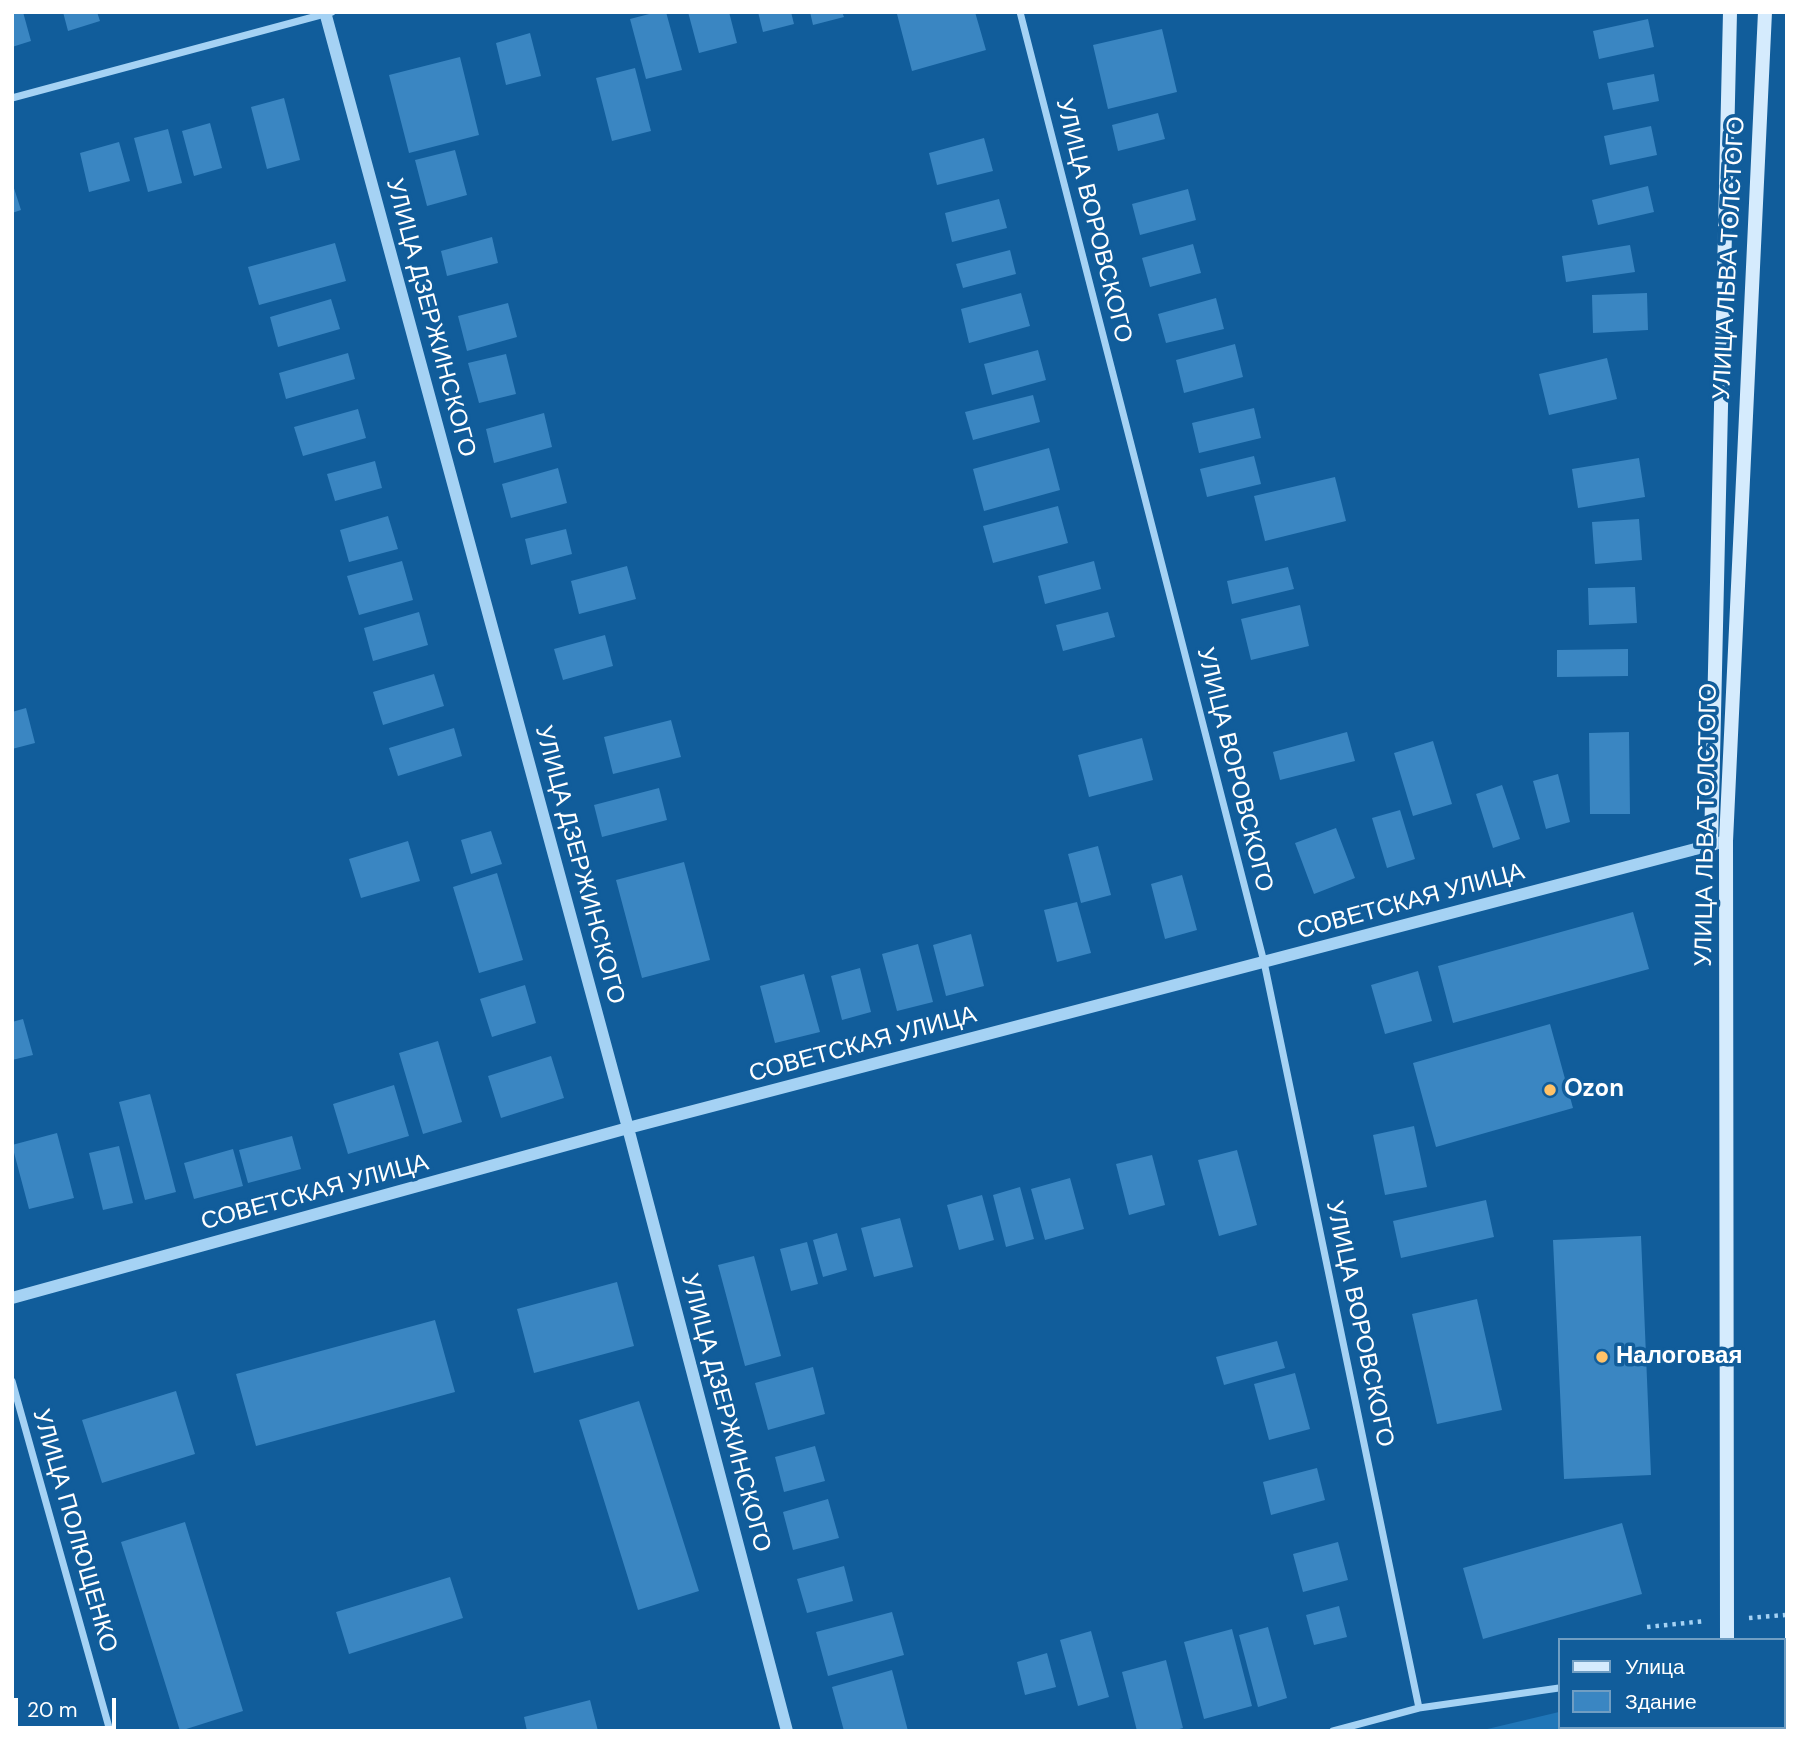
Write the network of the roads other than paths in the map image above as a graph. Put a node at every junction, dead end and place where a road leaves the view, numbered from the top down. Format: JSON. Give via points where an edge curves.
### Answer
{"nodes":[{"id":1,"x":1020,"y":12,"type":"edge"},
{"id":2,"x":1730,"y":12,"type":"edge"},
{"id":3,"x":1765,"y":12,"type":"edge"},
{"id":4,"x":328,"y":13,"type":"edge"},
{"id":5,"x":12,"y":97,"type":"edge"},
{"id":6,"x":1726,"y":842,"type":"junction"},
{"id":7,"x":1711,"y":845,"type":"junction"},
{"id":8,"x":1264,"y":962,"type":"junction"},
{"id":9,"x":628,"y":1128,"type":"junction"},
{"id":10,"x":12,"y":1298,"type":"edge"},
{"id":11,"x":12,"y":1381,"type":"edge"},
{"id":12,"x":1728,"y":1638,"type":"edge"},
{"id":13,"x":1558,"y":1688,"type":"edge"},
{"id":14,"x":1419,"y":1708,"type":"junction"},
{"id":15,"x":110,"y":1731,"type":"edge"},
{"id":16,"x":787,"y":1731,"type":"edge"},
{"id":17,"x":1334,"y":1731,"type":"edge"}],
"edges":[{"from":1,"to":8,"type":"street","name":"УЛИЦА ВОРОВСКОГО"},
{"from":2,"to":7,"type":"main road","name":"УЛИЦА ЛЬВА ТОЛСТОГО"},
{"from":3,"to":6,"type":"main road","name":"УЛИЦА ЛЬВА ТОЛСТОГО"},
{"from":4,"to":5,"type":"street"},
{"from":4,"to":9,"type":"street","name":"УЛИЦА ДЗЕРЖИНСКОГО"},
{"from":6,"to":7,"type":"street","name":"СОВЕТСКАЯ УЛИЦА"},
{"from":6,"to":12,"type":"main road","name":"УЛИЦА ЛЬВА ТОЛСТОГО"},
{"from":7,"to":8,"type":"street","name":"СОВЕТСКАЯ УЛИЦА"},
{"from":8,"to":9,"type":"street","name":"СОВЕТСКАЯ УЛИЦА"},
{"from":8,"to":14,"type":"street","name":"УЛИЦА ВОРОВСКОГО"},
{"from":9,"to":10,"type":"street","name":"СОВЕТСКАЯ УЛИЦА"},
{"from":9,"to":16,"type":"street","name":"УЛИЦА ДЗЕРЖИНСКОГО"},
{"from":11,"to":15,"type":"street","name":"УЛИЦА ПОЛЮЩЕНКО"},
{"from":13,"to":14,"type":"street"},
{"from":14,"to":17,"type":"street"}]}
